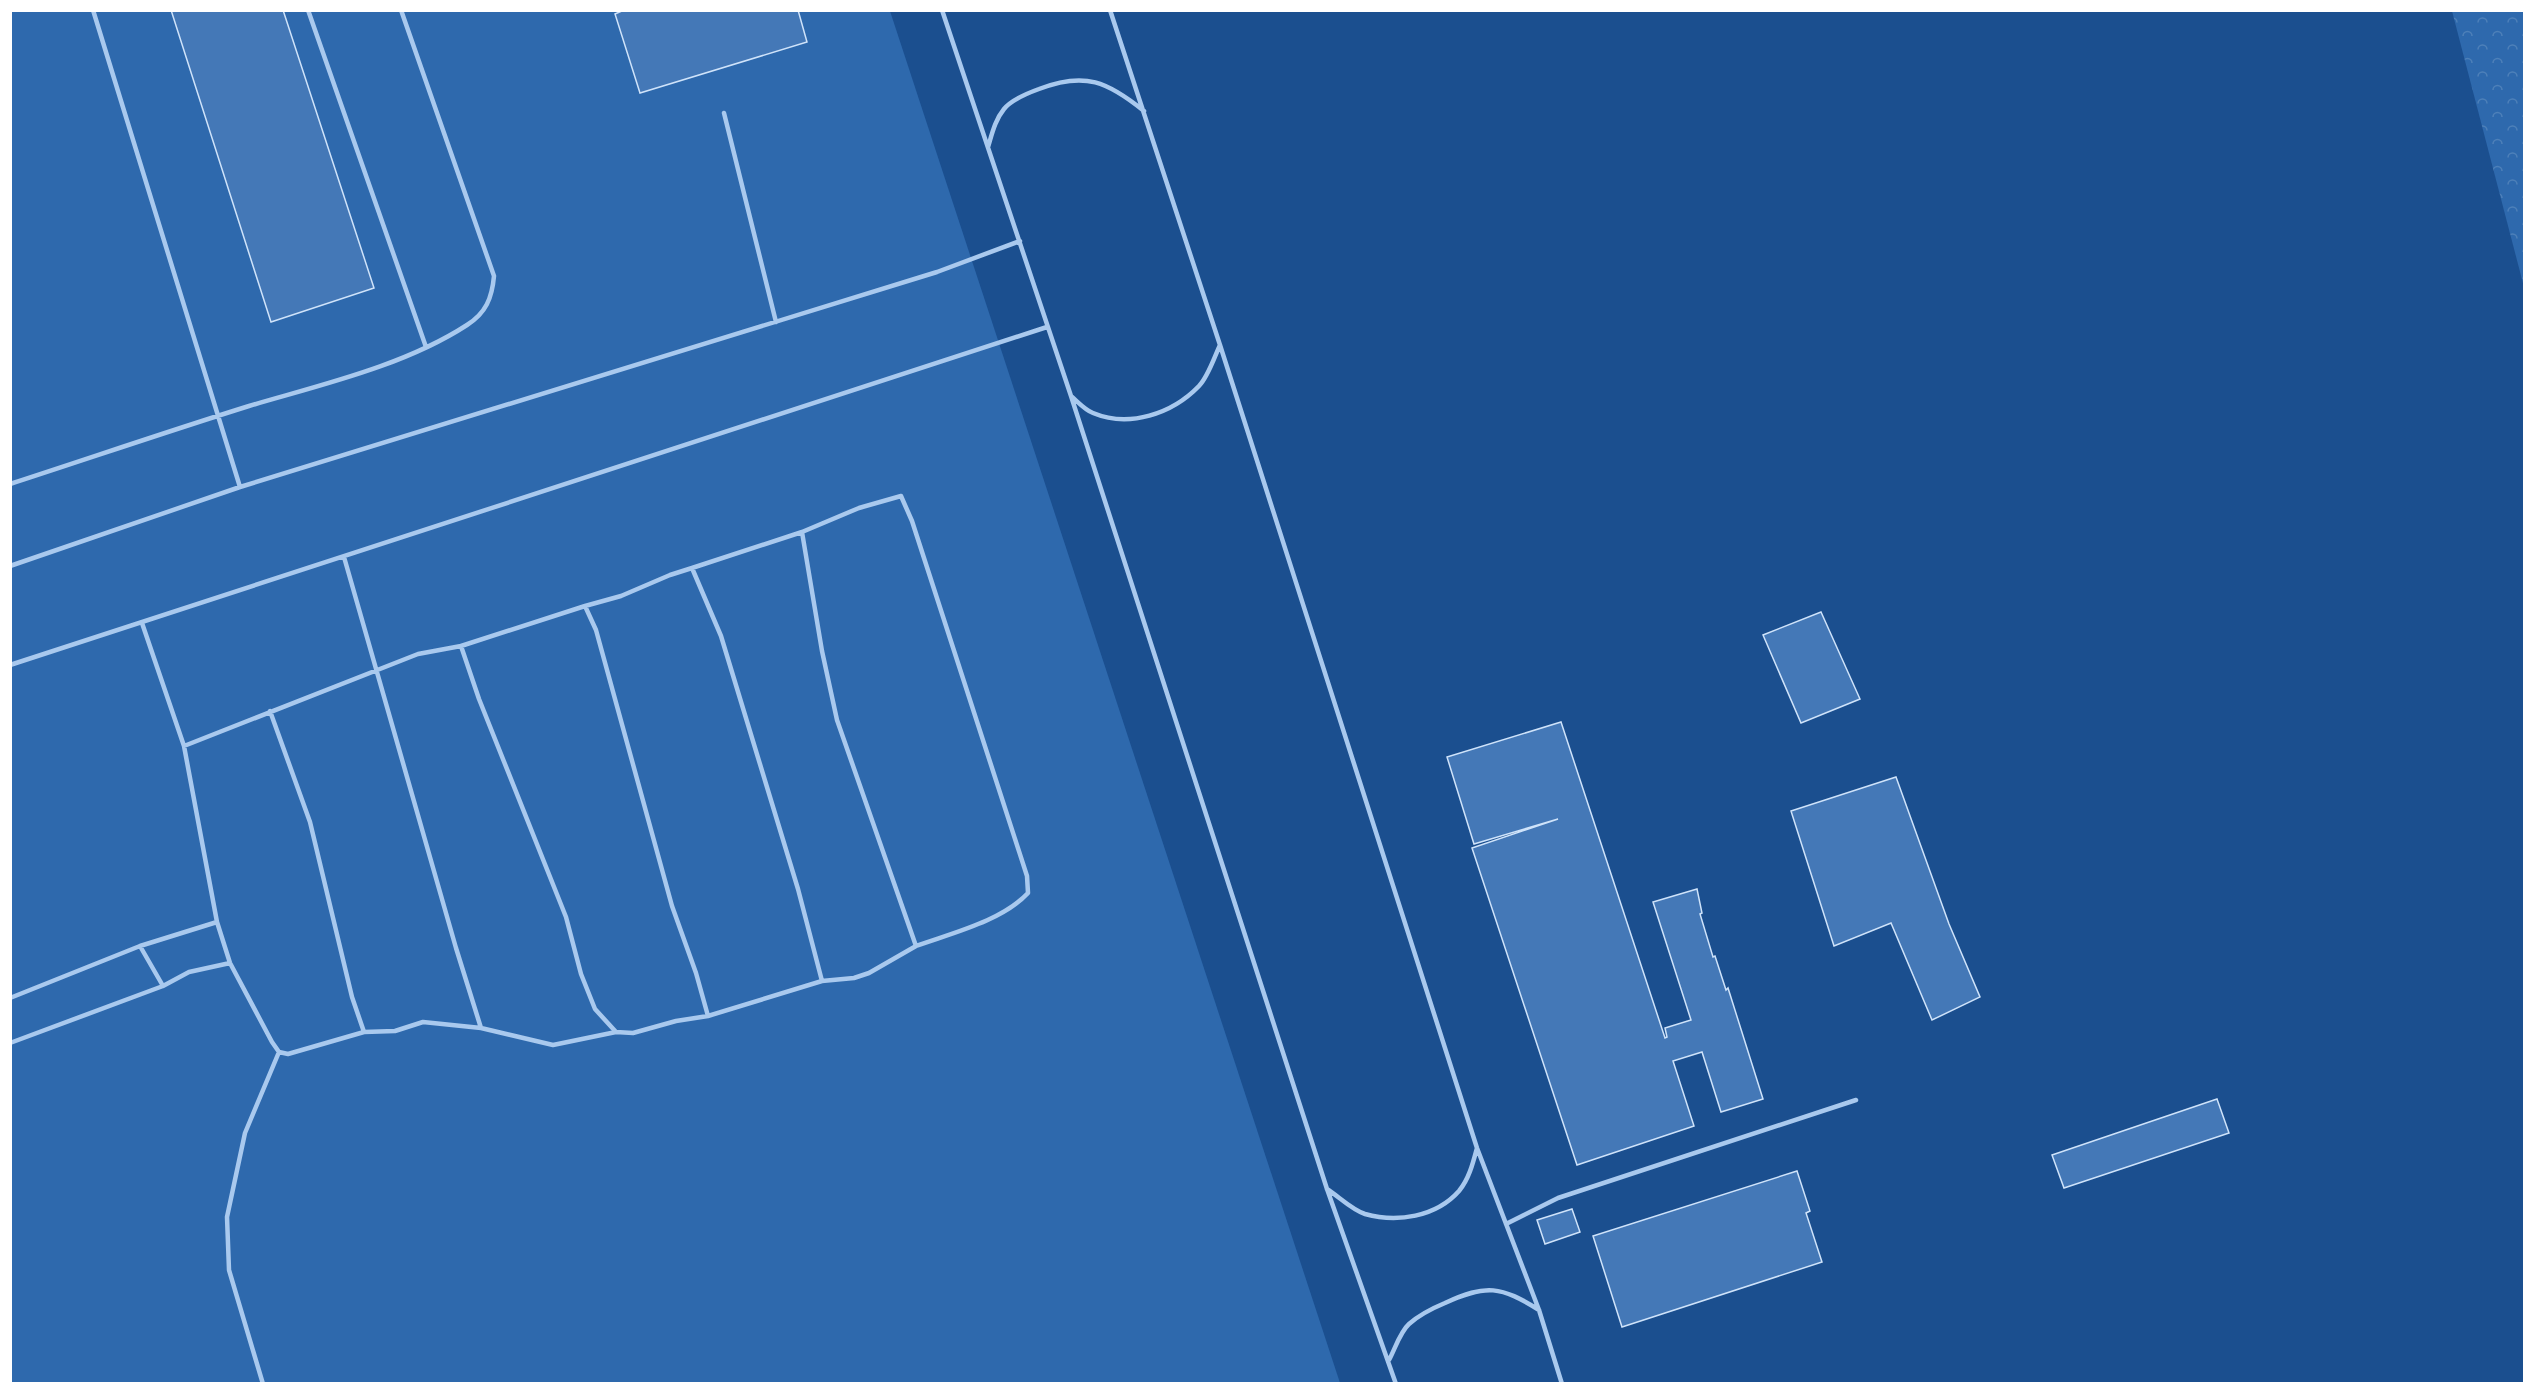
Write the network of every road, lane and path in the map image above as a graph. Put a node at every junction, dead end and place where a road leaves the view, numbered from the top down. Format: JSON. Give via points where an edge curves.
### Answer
{"nodes":[{"id":1,"x":93,"y":10,"type":"edge"},
{"id":2,"x":308,"y":10,"type":"edge"},
{"id":3,"x":401,"y":10,"type":"edge"},
{"id":4,"x":942,"y":10,"type":"edge"},
{"id":5,"x":1110,"y":10,"type":"edge"},
{"id":6,"x":1144,"y":111,"type":"junction"},
{"id":7,"x":724,"y":113,"type":"dead end"},
{"id":8,"x":988,"y":149,"type":"junction"},
{"id":9,"x":1020,"y":241,"type":"junction"},
{"id":10,"x":776,"y":322,"type":"junction"},
{"id":11,"x":1047,"y":327,"type":"junction"},
{"id":12,"x":1220,"y":345,"type":"junction"},
{"id":13,"x":426,"y":347,"type":"junction"},
{"id":14,"x":1071,"y":396,"type":"junction"},
{"id":15,"x":219,"y":415,"type":"junction"},
{"id":16,"x":10,"y":484,"type":"edge"},
{"id":17,"x":240,"y":487,"type":"junction"},
{"id":18,"x":802,"y":532,"type":"junction"},
{"id":19,"x":344,"y":556,"type":"junction"},
{"id":20,"x":10,"y":566,"type":"edge"},
{"id":21,"x":692,"y":568,"type":"junction"},
{"id":22,"x":585,"y":606,"type":"junction"},
{"id":23,"x":142,"y":622,"type":"junction"},
{"id":24,"x":461,"y":646,"type":"junction"},
{"id":25,"x":10,"y":666,"type":"edge"},
{"id":26,"x":377,"y":670,"type":"junction"},
{"id":27,"x":270,"y":711,"type":"junction"},
{"id":28,"x":184,"y":746,"type":"junction"},
{"id":29,"x":217,"y":922,"type":"junction"},
{"id":30,"x":140,"y":946,"type":"junction"},
{"id":31,"x":916,"y":946,"type":"junction"},
{"id":32,"x":230,"y":963,"type":"junction"},
{"id":33,"x":822,"y":981,"type":"junction"},
{"id":34,"x":163,"y":986,"type":"junction"},
{"id":35,"x":10,"y":998,"type":"edge"},
{"id":36,"x":708,"y":1016,"type":"junction"},
{"id":37,"x":481,"y":1028,"type":"junction"},
{"id":38,"x":364,"y":1032,"type":"junction"},
{"id":39,"x":616,"y":1032,"type":"junction"},
{"id":40,"x":10,"y":1043,"type":"edge"},
{"id":41,"x":279,"y":1052,"type":"junction"},
{"id":42,"x":1856,"y":1100,"type":"dead end"},
{"id":43,"x":1478,"y":1148,"type":"junction"},
{"id":44,"x":1327,"y":1189,"type":"junction"},
{"id":45,"x":1506,"y":1224,"type":"junction"},
{"id":46,"x":1539,"y":1311,"type":"junction"},
{"id":47,"x":1389,"y":1360,"type":"junction"},
{"id":48,"x":263,"y":1383,"type":"edge"},
{"id":49,"x":1396,"y":1383,"type":"edge"},
{"id":50,"x":1562,"y":1383,"type":"edge"}],
"edges":[{"from":1,"to":15,"type":"lane"},
{"from":2,"to":13,"type":"lane"},
{"from":3,"to":13,"type":"lane","via":[[494,276],[492,296],[483,312],[468,325]]},
{"from":4,"to":8,"type":"lane"},
{"from":5,"to":6,"type":"lane"},
{"from":6,"to":8,"type":"lane","via":[[1120,92],[1092,81],[1060,81],[1027,93],[1005,107],[996,121]]},
{"from":6,"to":12,"type":"lane"},
{"from":7,"to":10,"type":"lane"},
{"from":8,"to":9,"type":"lane"},
{"from":9,"to":10,"type":"lane","via":[[937,272]]},
{"from":9,"to":11,"type":"lane"},
{"from":10,"to":17,"type":"lane"},
{"from":11,"to":14,"type":"lane"},
{"from":11,"to":19,"type":"lane"},
{"from":12,"to":14,"type":"lane","via":[[1200,386],[1177,403],[1147,417],[1119,420],[1091,412]]},
{"from":12,"to":43,"type":"lane"},
{"from":13,"to":15,"type":"lane","via":[[359,373]]},
{"from":14,"to":44,"type":"lane"},
{"from":15,"to":16,"type":"lane"},
{"from":15,"to":17,"type":"lane"},
{"from":17,"to":20,"type":"lane"},
{"from":18,"to":21,"type":"lane"},
{"from":18,"to":31,"type":"lane","via":[[837,720]]},
{"from":18,"to":31,"type":"lane","via":[[859,508],[901,496],[1028,876],[1028,893],[1017,905]]},
{"from":19,"to":23,"type":"lane"},
{"from":19,"to":26,"type":"lane"},
{"from":21,"to":22,"type":"lane"},
{"from":21,"to":33,"type":"lane","via":[[721,636]]},
{"from":22,"to":24,"type":"lane"},
{"from":22,"to":36,"type":"lane","via":[[596,630],[672,906]]},
{"from":23,"to":25,"type":"lane"},
{"from":23,"to":28,"type":"lane"},
{"from":24,"to":26,"type":"lane","via":[[418,654]]},
{"from":24,"to":39,"type":"lane","via":[[566,917],[595,1009]]},
{"from":26,"to":27,"type":"lane"},
{"from":26,"to":37,"type":"lane"},
{"from":27,"to":28,"type":"lane"},
{"from":27,"to":38,"type":"lane","via":[[310,822]]},
{"from":28,"to":29,"type":"lane"},
{"from":29,"to":30,"type":"lane"},
{"from":29,"to":32,"type":"lane"},
{"from":30,"to":34,"type":"lane"},
{"from":30,"to":35,"type":"lane"},
{"from":31,"to":33,"type":"lane","via":[[869,973]]},
{"from":32,"to":34,"type":"lane","via":[[189,972]]},
{"from":32,"to":41,"type":"lane"},
{"from":33,"to":36,"type":"lane"},
{"from":34,"to":40,"type":"lane"},
{"from":36,"to":39,"type":"lane","via":[[633,1033]]},
{"from":37,"to":38,"type":"lane","via":[[423,1022],[395,1030]]},
{"from":37,"to":39,"type":"lane","via":[[554,1045]]},
{"from":38,"to":41,"type":"lane","via":[[288,1054]]},
{"from":41,"to":48,"type":"lane","via":[[245,1133],[227,1217],[230,1270]]},
{"from":42,"to":45,"type":"lane","via":[[1558,1198]]},
{"from":43,"to":44,"type":"lane","via":[[1459,1191],[1437,1209],[1403,1219],[1364,1214]]},
{"from":43,"to":45,"type":"lane"},
{"from":44,"to":47,"type":"lane"},
{"from":45,"to":46,"type":"lane"},
{"from":46,"to":47,"type":"lane","via":[[1517,1296],[1495,1290],[1470,1291],[1408,1325]]},
{"from":46,"to":50,"type":"lane"},
{"from":47,"to":49,"type":"lane"}]}
